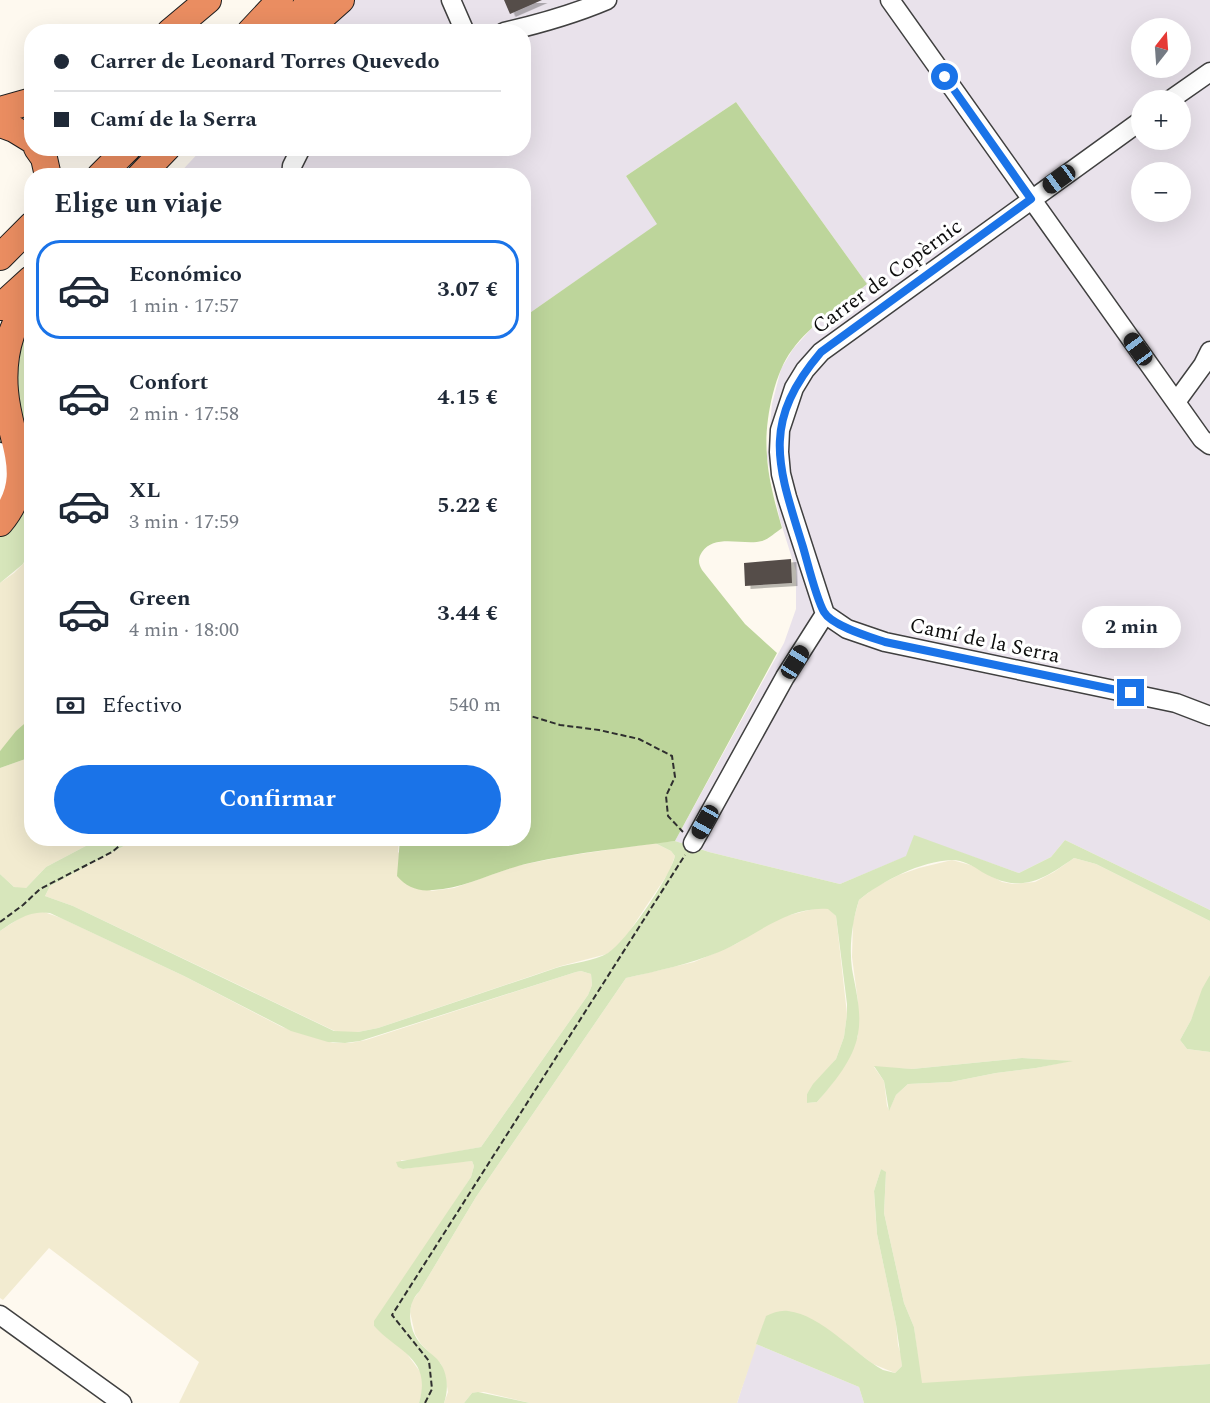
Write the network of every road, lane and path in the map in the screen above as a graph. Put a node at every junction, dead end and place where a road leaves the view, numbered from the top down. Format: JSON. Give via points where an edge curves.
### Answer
{"nodes":[{"id":1,"x":208,"y":0,"type":"edge"},
{"id":2,"x":317,"y":0,"type":"edge"},
{"id":3,"x":341,"y":0,"type":"edge"},
{"id":4,"x":451,"y":0,"type":"edge"},
{"id":5,"x":607,"y":0,"type":"edge"},
{"id":6,"x":890,"y":0,"type":"edge"},
{"id":7,"x":299,"y":21,"type":"edge"},
{"id":8,"x":180,"y":24,"type":"edge"},
{"id":9,"x":462,"y":24,"type":"edge"},
{"id":10,"x":531,"y":25,"type":"edge"},
{"id":11,"x":1210,"y":72,"type":"edge"},
{"id":12,"x":1184,"y":90,"type":"edge"},
{"id":13,"x":24,"y":103,"type":"edge"},
{"id":14,"x":0,"y":110,"type":"edge"},
{"id":15,"x":0,"y":124,"type":"edge"},
{"id":16,"x":1131,"y":128,"type":"edge"},
{"id":17,"x":24,"y":135,"type":"edge"},
{"id":18,"x":120,"y":156,"type":"edge"},
{"id":19,"x":159,"y":156,"type":"edge"},
{"id":20,"x":108,"y":168,"type":"edge"},
{"id":21,"x":148,"y":168,"type":"edge"},
{"id":22,"x":1031,"y":199,"type":"junction"},
{"id":23,"x":24,"y":233,"type":"edge"},
{"id":24,"x":24,"y":249,"type":"edge"},
{"id":25,"x":0,"y":257,"type":"edge"},
{"id":26,"x":0,"y":272,"type":"edge"},
{"id":27,"x":24,"y":285,"type":"edge"},
{"id":28,"x":0,"y":307,"type":"edge"},
{"id":29,"x":24,"y":308,"type":"edge"},
{"id":30,"x":1210,"y":351,"type":"edge"},
{"id":31,"x":1176,"y":402,"type":"junction"},
{"id":32,"x":1210,"y":445,"type":"edge"},
{"id":33,"x":0,"y":452,"type":"edge"},
{"id":34,"x":0,"y":495,"type":"edge"},
{"id":35,"x":0,"y":523,"type":"edge"},
{"id":36,"x":825,"y":614,"type":"junction"},
{"id":37,"x":531,"y":716,"type":"edge"},
{"id":38,"x":1210,"y":716,"type":"edge"},
{"id":39,"x":693,"y":843,"type":"junction"},
{"id":40,"x":119,"y":846,"type":"edge"},
{"id":41,"x":0,"y":922,"type":"edge"},
{"id":42,"x":0,"y":1315,"type":"edge"},
{"id":43,"x":122,"y":1403,"type":"edge"},
{"id":44,"x":425,"y":1403,"type":"edge"}],
"edges":[{"from":1,"to":8,"type":"highway"},
{"from":2,"to":7,"type":"highway"},
{"from":3,"to":7,"type":"highway"},
{"from":4,"to":9,"type":"street"},
{"from":5,"to":10,"type":"street"},
{"from":6,"to":22,"type":"street"},
{"from":11,"to":12,"type":"street"},
{"from":13,"to":14,"type":"highway"},
{"from":15,"to":17,"type":"highway"},
{"from":16,"to":22,"type":"street","name":"Carrer de Copèrnic"},
{"from":18,"to":20,"type":"highway"},
{"from":19,"to":21,"type":"highway"},
{"from":22,"to":31,"type":"street"},
{"from":22,"to":36,"type":"street","name":"Carrer de Copèrnic","via":[[821,352],[795,388],[780,430],[781,474]]},
{"from":23,"to":25,"type":"highway"},
{"from":24,"to":26,"type":"highway"},
{"from":27,"to":28,"type":"highway"},
{"from":29,"to":35,"type":"highway","via":[[7,350],[5,391],[21,476],[12,508]]},
{"from":30,"to":31,"type":"street"},
{"from":31,"to":32,"type":"street","via":[[1202,440]]},
{"from":33,"to":34,"type":"street","via":[[5,480]]},
{"from":36,"to":38,"type":"street","name":"Camí de la Serra","via":[[847,629],[885,642],[1176,703]]},
{"from":36,"to":39,"type":"street","via":[[785,677]]},
{"from":37,"to":39,"type":"path","via":[[639,739],[672,756],[675,777],[666,796],[668,816]]},
{"from":39,"to":44,"type":"path","via":[[392,1315],[429,1361],[432,1389]]},
{"from":40,"to":41,"type":"path","via":[[40,889]]},
{"from":42,"to":43,"type":"street"}]}
